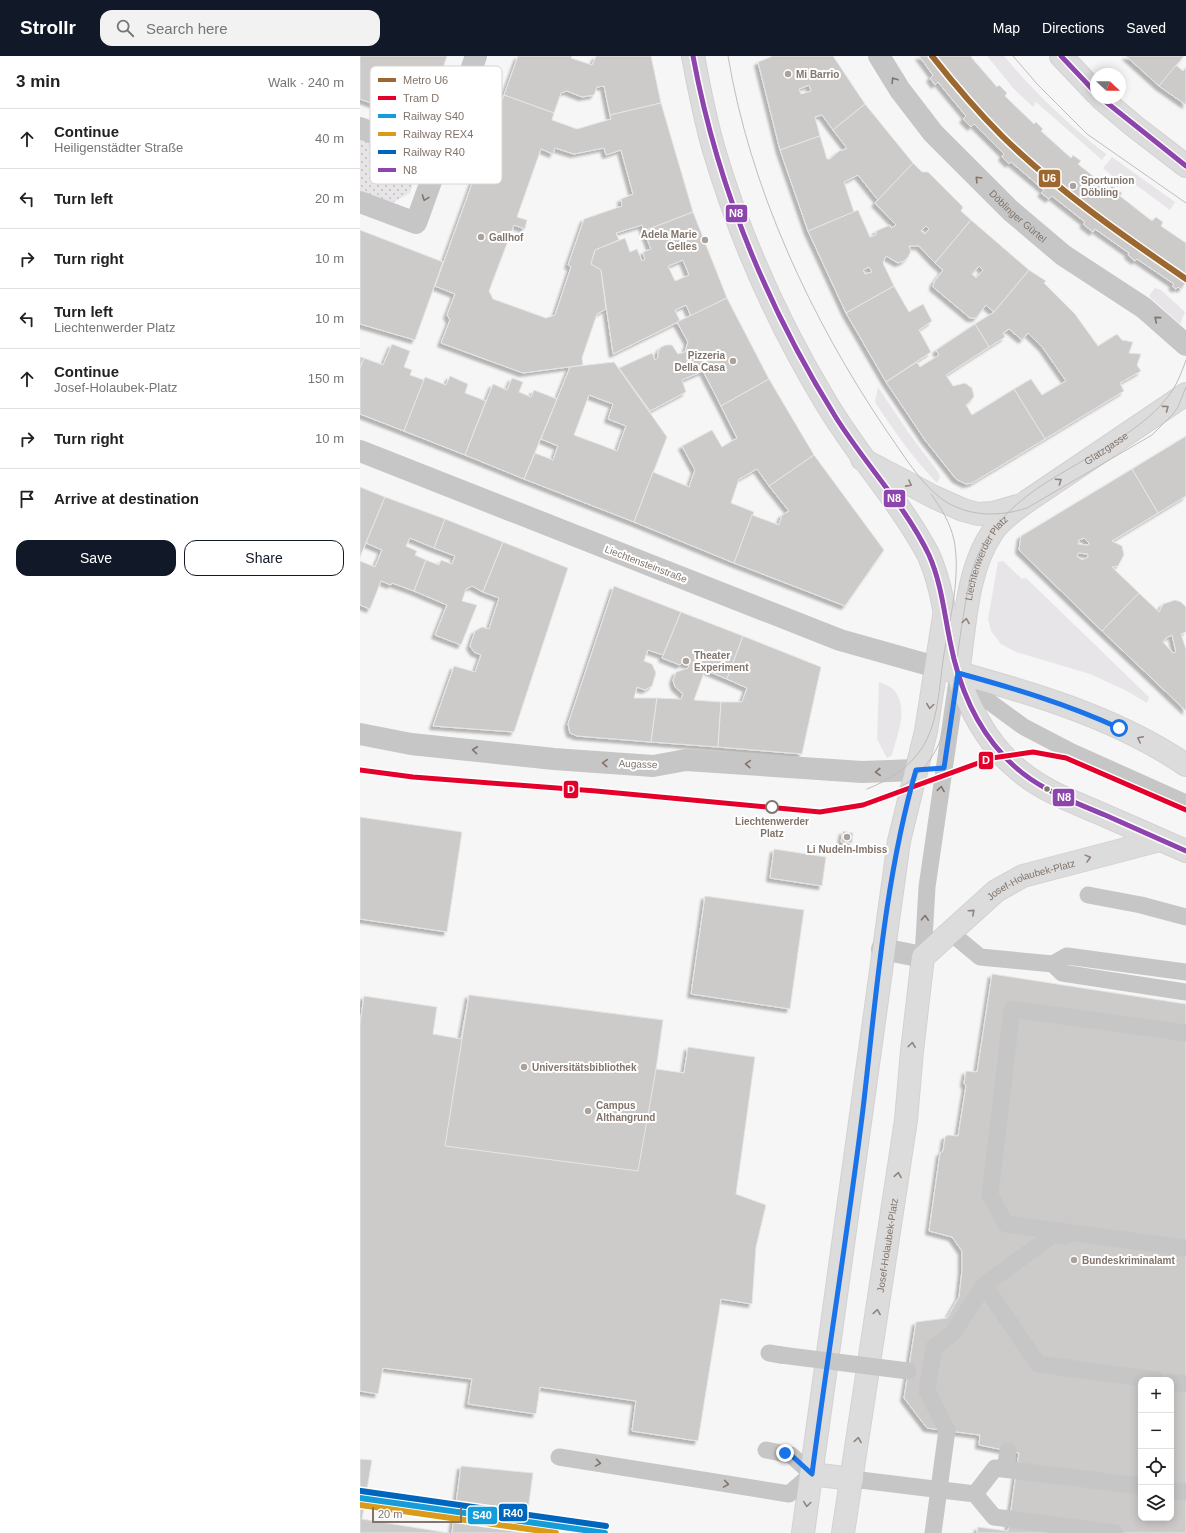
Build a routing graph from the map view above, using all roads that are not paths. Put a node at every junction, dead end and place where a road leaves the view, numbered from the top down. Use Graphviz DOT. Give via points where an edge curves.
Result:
graph roads {
  1 [pos="476,56"];
  2 [pos="693,56"];
  3 [pos="879,56"];
  4 [pos="1061,56"];
  5 [pos="472,66"];
  6 [pos="1090,87"];
  7 [pos="1109,104"];
  8 [pos="360,128"];
  9 [pos="370,132"];
  10 [pos="1186,166"];
  11 [pos="430,184"];
  12 [pos="360,202"];
  13 [pos="1186,345"];
  14 [pos="1186,394"];
  15 [pos="360,451"];
  16 [pos="862,459"];
  17 [pos="1026,502"];
  18 [pos="944,612"];
  19 [pos="936,667"];
  20 [pos="958,673"];
  21 [pos="360,734"];
  22 [pos="1186,765"];
  23 [pos="944,768"];
  24 [pos="916,770"];
  25 [pos="1186,803"];
  26 [pos="1160,840"];
  27 [pos="1186,851"];
  28 [pos="1088,895"];
  29 [pos="1186,918"];
  30 [pos="950,932"];
  31 [pos="882,949"];
  32 [pos="923,957"];
  33 [pos="1053,964"];
  34 [pos="1186,972"];
  35 [pos="1186,992"];
  36 [pos="1186,1034"];
  37 [pos="1186,1248"];
  38 [pos="1186,1252"];
  39 [pos="984,1285"];
  40 [pos="775,1354"];
  41 [pos="930,1373"];
  42 [pos="1138,1377"];
  43 [pos="1174,1382"];
  44 [pos="1186,1384"];
  45 [pos="766,1450"];
  46 [pos="1008,1451"];
  47 [pos="559,1457"];
  48 [pos="1005,1469"];
  49 [pos="812,1474"];
  50 [pos="852,1479"];
  51 [pos="1138,1486"];
  52 [pos="1174,1490"];
  53 [pos="1186,1492"];
  54 [pos="975,1494"];
  55 [pos="803,1533"];
  56 [pos="843,1533"];
  57 [pos="933,1533"];
  58 [pos="1115,1533"];
  1 -- 5 [label="street"];
  2 -- 16 [label="main road" via="714,150 750,251 792,344 825,403"];
  13 -- 3 [label="street, Döblinger Gürtel, one-way" via="1144,308 1063,255 1011,211 933,133 900,90"];
  4 -- 6 [label="main road"];
  7 -- 10 [label="main road"];
  8 -- 9 [label="street"];
  11 -- 12 [label="street, one-way" via="416,223"];
  17 -- 14 [label="main road, Glatzgasse, one-way"];
  15 -- 19 [label="street, Liechtensteinstraße" via="840,640"];
  16 -- 17 [label="main road, one-way" via="934,497 978,514 993,513"];
  16 -- 18 [label="main road" via="921,540 938,579"];
  20 -- 17 [label="main road, Liechtenwerder Platz, one-way" via="971,583 979,558 992,532"];
  18 -- 19 [label="main road"];
  18 -- 20 [label="main road"];
  19 -- 20 [label="main road"];
  19 -- 24 [label="main road, one-way" via="926,731"];
  22 -- 20 [label="main road, one-way" via="1149,743 1094,717 1023,691"];
  20 -- 23 [label="lane"];
  20 -- 25 [label="lane" via="991,703 1029,730"];
  20 -- 26 [label="main road" via="976,717 993,743 1014,767 1035,783 1058,795"];
  24 -- 21 [label="street, Augasse, one-way" via="862,772 686,760 653,766 411,744"];
  23 -- 24 [label="lane"];
  32 -- 23 [label="lane, one-way" via="927,887"];
  24 -- 31 [label="main road" via="902,825"];
  26 -- 27 [label="main road"];
  30 -- 26 [label="main road, Josef-Holaubek-Platz, one-way" via="996,891 1023,876"];
  28 -- 29 [label="lane" via="1141,905"];
  30 -- 32 [label="main road, Josef-Holaubek-Platz"];
  30 -- 33 [label="lane" via="980,957"];
  31 -- 32 [label="street"];
  31 -- 49 [label="main road" via="860,1130"];
  50 -- 32 [label="main road, Josef-Holaubek-Platz, one-way" via="906,1120"];
  33 -- 34 [label="lane" via="1067,956"];
  33 -- 35 [label="lane" via="1062,973"];
  36 -- 37 [label="lane" via="1012,1009 990,1196 1006,1224"];
  38 -- 39 [label="lane" via="1054,1234"];
  39 -- 41 [label="lane" via="953,1333 934,1347"];
  39 -- 42 [label="lane" via="1038,1364"];
  40 -- 41 [label="lane, bridge"];
  41 -- 57 [label="lane, bridge" via="928,1391 947,1430"];
  43 -- 44 [label="lane"];
  45 -- 49 [label="lane" via="791,1455"];
  46 -- 48 [label="lane"];
  47 -- 49 [label="lane, one-way" via="789,1494"];
  48 -- 51 [label="lane"];
  48 -- 54 [label="lane" via="995,1468"];
  49 -- 50 [label="main road"];
  49 -- 55 [label="main road, one-way"];
  50 -- 54 [label="lane"];
  50 -- 56 [label="main road, Josef-Holaubek-Platz"];
  52 -- 53 [label="lane"];
  54 -- 58 [label="lane" via="994,1517"];
}
